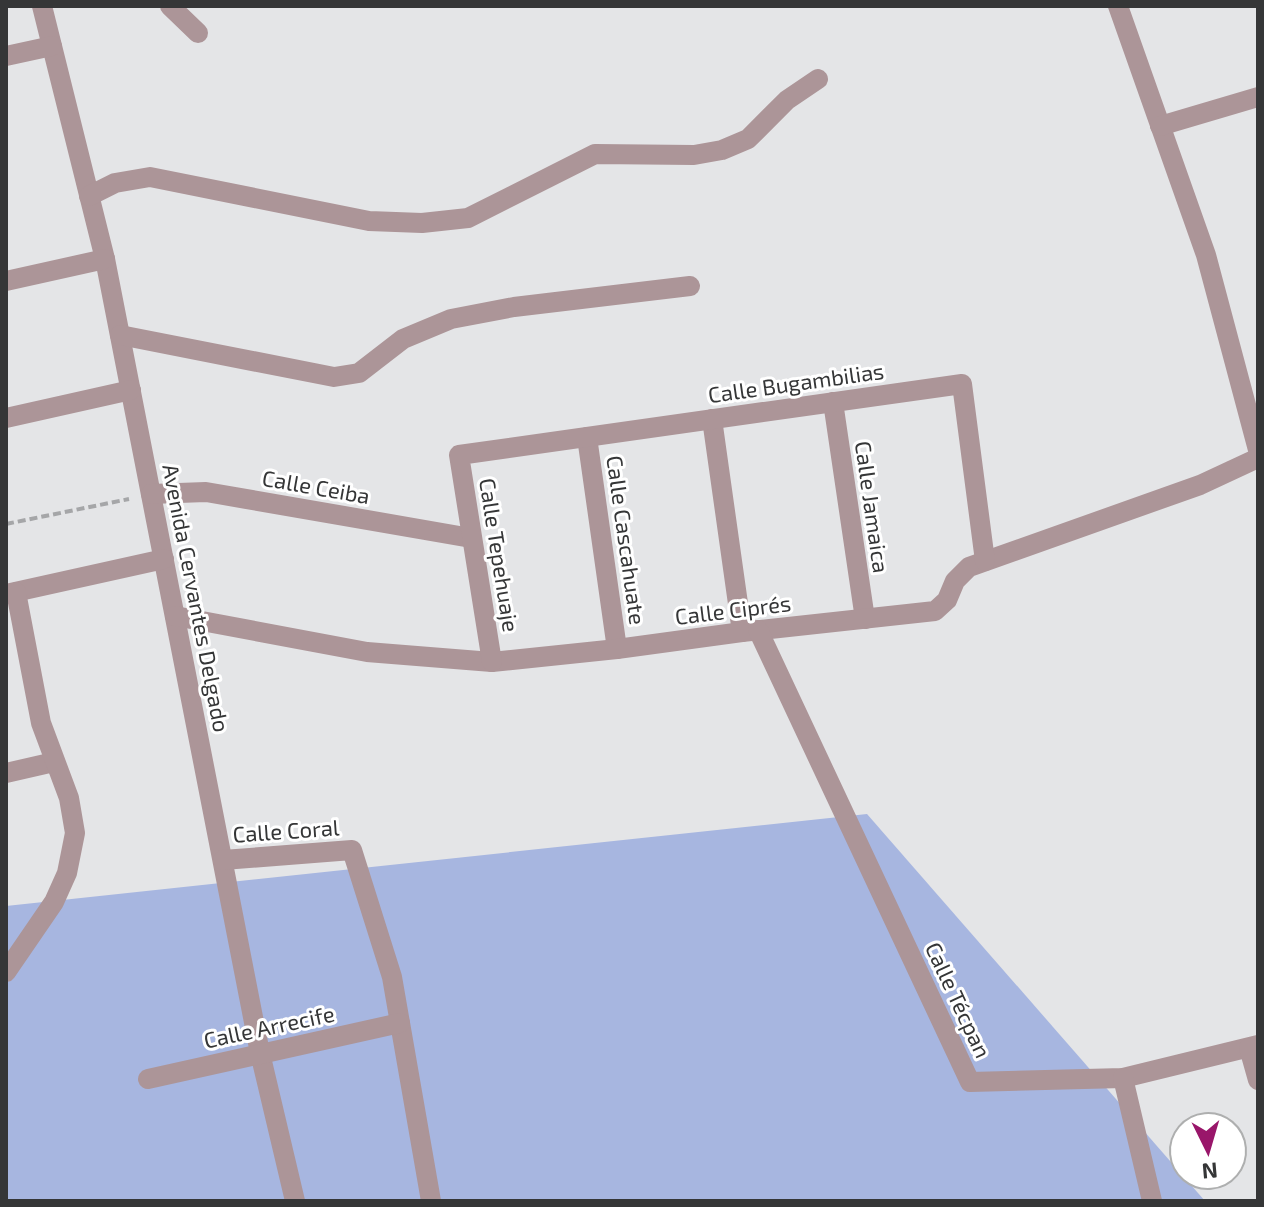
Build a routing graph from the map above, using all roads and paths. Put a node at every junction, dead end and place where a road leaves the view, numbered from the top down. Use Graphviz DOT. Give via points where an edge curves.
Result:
graph roads {
  1 [pos="42,6"];
  2 [pos="170,6"];
  3 [pos="1118,6"];
  4 [pos="198,33"];
  5 [pos="52,46"];
  6 [pos="6,56"];
  7 [pos="818,79"];
  8 [pos="1258,97"];
  9 [pos="1160,126"];
  10 [pos="89,196"];
  11 [pos="105,259"];
  12 [pos="6,281"];
  13 [pos="690,286"];
  14 [pos="120,335"];
  15 [pos="131,390"];
  16 [pos="833,402"];
  17 [pos="6,418"];
  18 [pos="712,419"];
  19 [pos="587,437"];
  20 [pos="1258,450"];
  21 [pos="459,455"];
  22 [pos="1258,458"];
  23 [pos="151,494"];
  24 [pos="6,524"];
  25 [pos="471,538"];
  26 [pos="164,559"];
  27 [pos="985,561"];
  28 [pos="11,593"];
  29 [pos="175,616"];
  30 [pos="865,619"];
  31 [pos="750,631"];
  32 [pos="617,649"];
  33 [pos="492,662"];
  34 [pos="54,762"];
  35 [pos="6,773"];
  36 [pos="223,860"];
  37 [pos="6,972"];
  38 [pos="400,1023"];
  39 [pos="1254,1047"];
  40 [pos="260,1053"];
  41 [pos="1123,1078"];
  42 [pos="148,1079"];
  43 [pos="1258,1080"];
  44 [pos="295,1201"];
  45 [pos="431,1201"];
  46 [pos="1152,1201"];
  1 -- 5 [label="street, Avenida Cervantes Delgado"];
  2 -- 4 [label="street"];
  3 -- 9 [label="street"];
  5 -- 6 [label="street"];
  5 -- 10 [label="street, Avenida Cervantes Delgado"];
  7 -- 10 [label="street" via="787,100 748,139 722,150 694,155 595,154 468,218 369,221 150,177 115,183"];
  8 -- 9 [label="street"];
  9 -- 20 [label="street" via="1206,255"];
  10 -- 11 [label="street, Avenida Cervantes Delgado"];
  11 -- 12 [label="street"];
  11 -- 14 [label="street, Avenida Cervantes Delgado"];
  13 -- 14 [label="street" via="451,319 403,339 359,373 334,377"];
  14 -- 15 [label="street, Avenida Cervantes Delgado"];
  15 -- 17 [label="street"];
  15 -- 23 [label="street, Avenida Cervantes Delgado"];
  16 -- 18 [label="street, Calle Bugambilias"];
  16 -- 27 [label="street, Calle Bugambilias" via="962,384"];
  16 -- 30 [label="street, Calle Jamaica"];
  18 -- 19 [label="street, Calle Bugambilias"];
  18 -- 31 [label="street"];
  19 -- 21 [label="street, Calle Bugambilias"];
  19 -- 32 [label="street, Calle Cascahuate"];
  21 -- 25 [label="street, Calle Tepehuaje"];
  22 -- 27 [label="street, Calle Ciprés" via="1200,485"];
  23 -- 24 [label="path"];
  23 -- 25 [label="street, Calle Ceiba" via="206,492"];
  23 -- 26 [label="street, Avenida Cervantes Delgado"];
  25 -- 33 [label="street, Calle Tepehuaje"];
  26 -- 28 [label="street"];
  26 -- 29 [label="street, Avenida Cervantes Delgado"];
  27 -- 30 [label="street, Calle Ciprés" via="969,567 935,611"];
  28 -- 34 [label="street"];
  29 -- 33 [label="street, Calle Ciprés" via="367,652"];
  29 -- 36 [label="street, Avenida Cervantes Delgado"];
  30 -- 31 [label="street, Calle Ciprés"];
  31 -- 32 [label="street, Calle Ciprés"];
  31 -- 41 [label="street, Calle Técpan" via="844,813 970,1082"];
  32 -- 33 [label="street, Calle Ciprés"];
  34 -- 35 [label="street"];
  34 -- 37 [label="street" via="69,798 75,833 67,873 54,902"];
  36 -- 38 [label="street, Calle Coral" via="352,850 392,977"];
  36 -- 40 [label="street, Avenida Cervantes Delgado"];
  38 -- 40 [label="street, Calle Arrecife"];
  38 -- 45 [label="street"];
  39 -- 41 [label="street, Calle Técpan"];
  39 -- 43 [label="street"];
  40 -- 42 [label="street, Calle Arrecife"];
  40 -- 44 [label="street, Avenida Cervantes Delgado"];
  41 -- 46 [label="street"];
}
